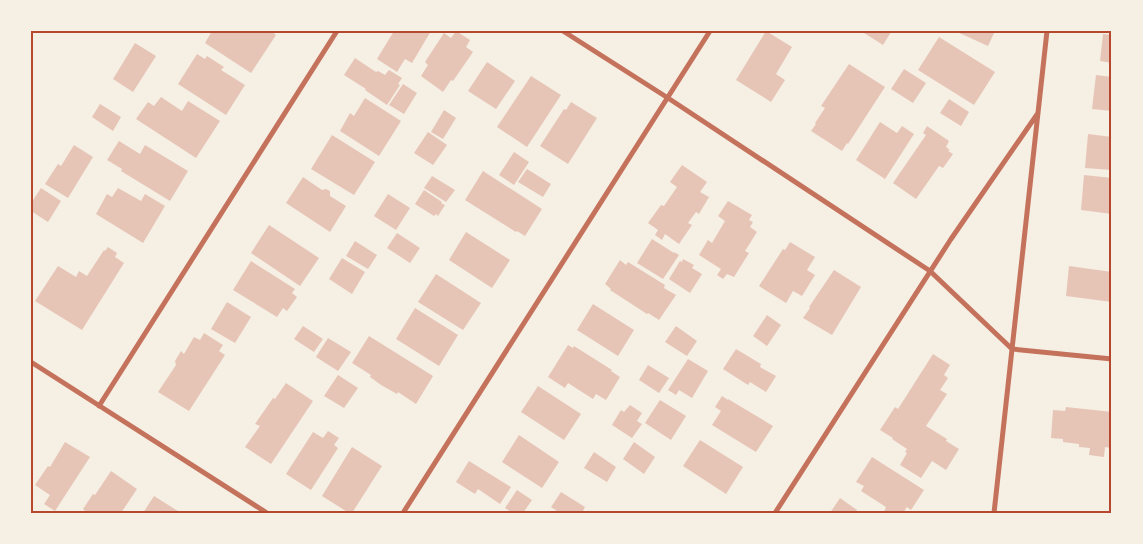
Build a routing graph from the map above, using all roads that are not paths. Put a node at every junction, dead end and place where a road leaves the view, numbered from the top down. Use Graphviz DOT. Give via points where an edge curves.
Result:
graph roads {
  1 [pos="337,31"];
  2 [pos="563,31"];
  3 [pos="710,31"];
  4 [pos="1047,31"];
  5 [pos="668,98"];
  6 [pos="1038,112"];
  7 [pos="930,271"];
  8 [pos="1012,349"];
  9 [pos="1112,359"];
  10 [pos="31,362"];
  11 [pos="99,406"];
  12 [pos="267,513"];
  13 [pos="403,513"];
  14 [pos="775,513"];
  15 [pos="994,513"];
  1 -- 11 [label="street"];
  2 -- 5 [label="street"];
  3 -- 5 [label="street"];
  4 -- 6 [label="street"];
  5 -- 7 [label="street"];
  5 -- 13 [label="street"];
  6 -- 7 [label="street"];
  6 -- 8 [label="street"];
  7 -- 8 [label="street"];
  7 -- 14 [label="street"];
  8 -- 9 [label="street"];
  8 -- 15 [label="street"];
  10 -- 11 [label="street"];
  11 -- 12 [label="street"];
}
